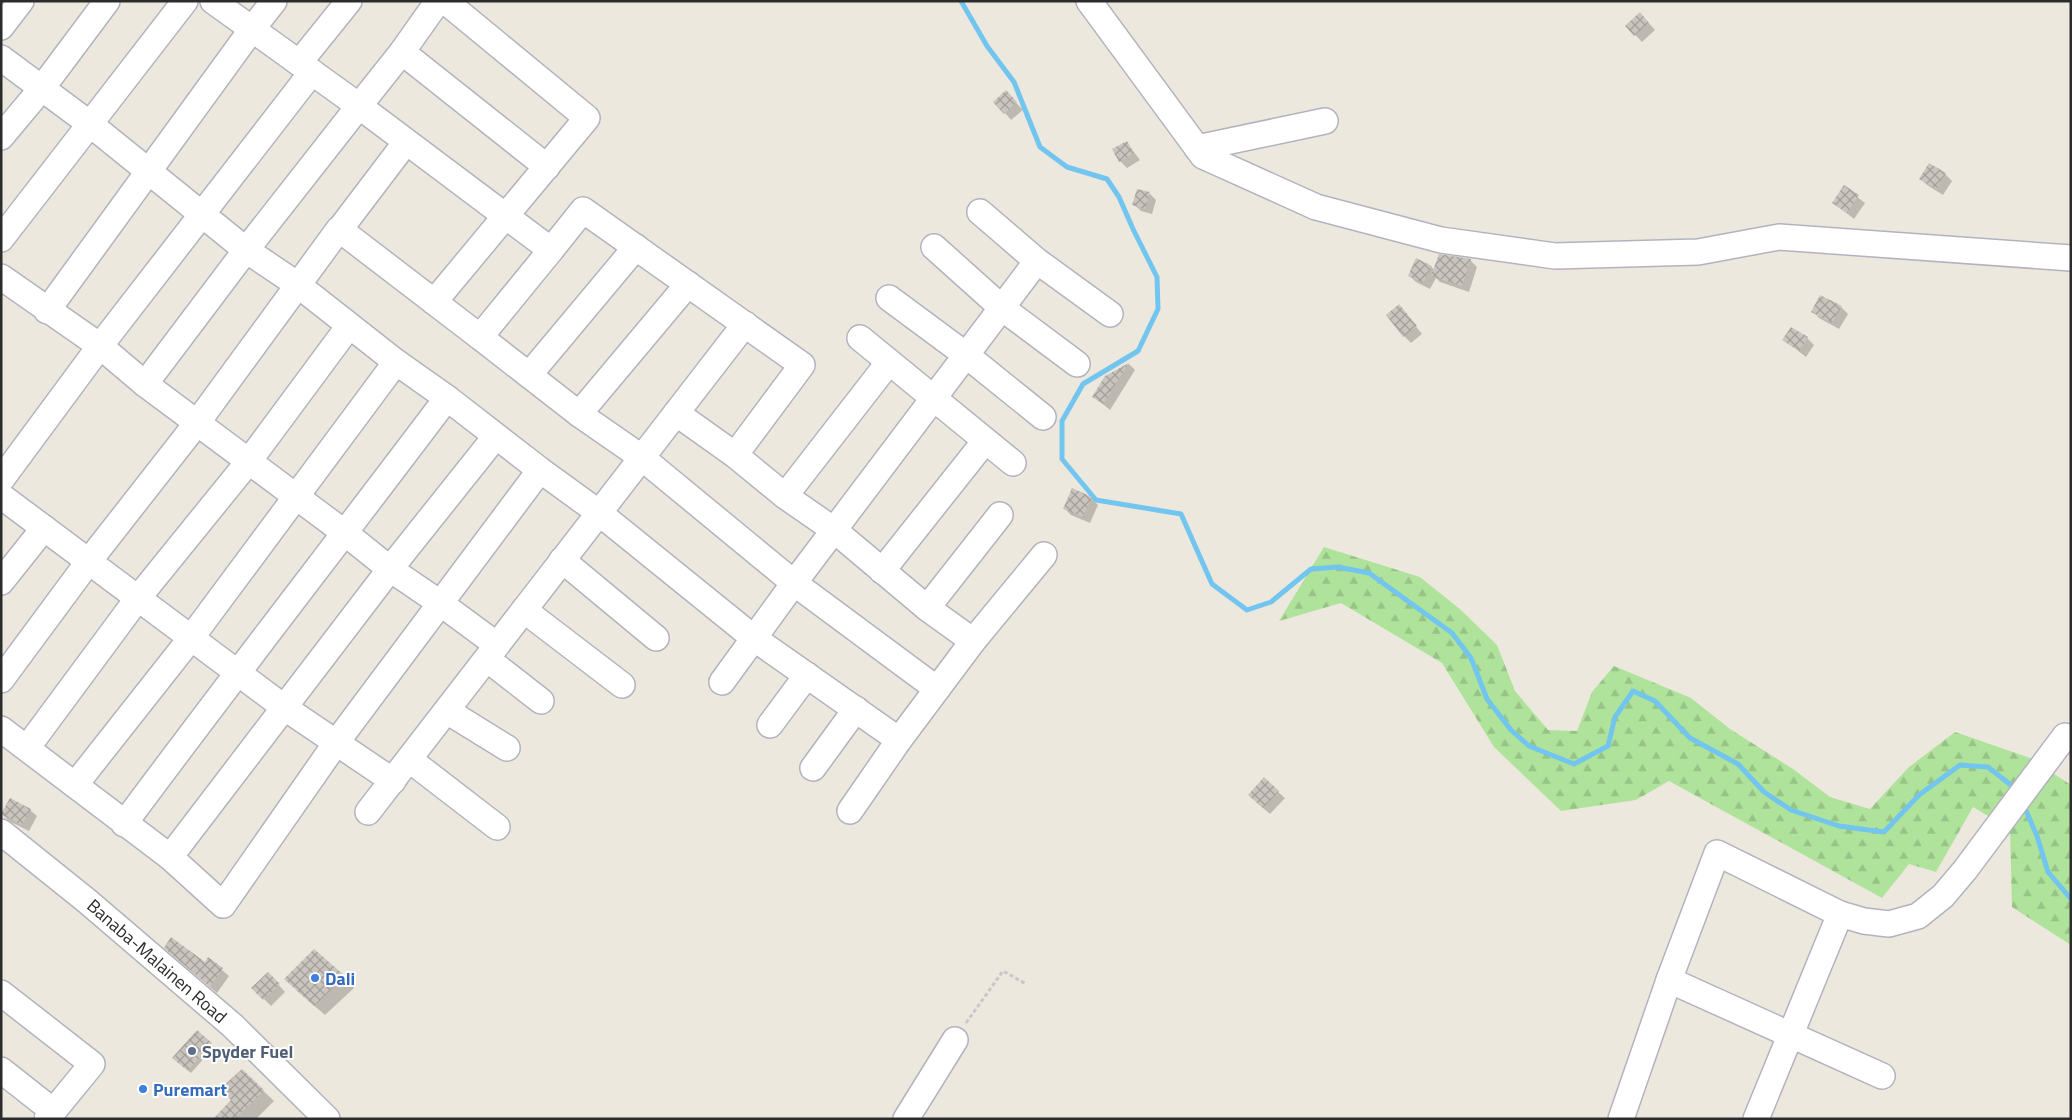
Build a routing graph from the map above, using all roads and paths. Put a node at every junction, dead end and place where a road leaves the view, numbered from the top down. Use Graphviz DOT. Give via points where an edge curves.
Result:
graph roads {
  1 [pos="22,1"];
  2 [pos="107,1"];
  3 [pos="185,1"];
  4 [pos="213,1"];
  5 [pos="274,1"];
  6 [pos="350,1"];
  7 [pos="438,1"];
  8 [pos="445,1"];
  9 [pos="1088,1"];
  10 [pos="1,27"];
  11 [pos="252,29"];
  12 [pos="402,52"];
  13 [pos="1,58"];
  14 [pos="305,68"];
  15 [pos="42,88"];
  16 [pos="359,106"];
  17 [pos="1325,121"];
  18 [pos="90,124"];
  19 [pos="1,137"];
  20 [pos="406,142"];
  21 [pos="1197,148"];
  22 [pos="547,166"];
  23 [pos="149,172"];
  24 [pos="980,212"];
  25 [pos="202,214"];
  26 [pos="506,215"];
  27 [pos="340,229"];
  28 [pos="1,239"];
  29 [pos="636,247"];
  30 [pos="934,247"];
  31 [pos="246,250"];
  32 [pos="551,250"];
  33 [pos="2071,258"];
  34 [pos="1037,261"];
  35 [pos="1,277"];
  36 [pos="688,284"];
  37 [pos="298,285"];
  38 [pos="889,298"];
  39 [pos="434,302"];
  40 [pos="1002,308"];
  41 [pos="48,311"];
  42 [pos="1110,314"];
  43 [pos="745,324"];
  44 [pos="349,326"];
  45 [pos="480,337"];
  46 [pos="860,338"];
  47 [pos="100,346"];
  48 [pos="966,355"];
  49 [pos="396,362"];
  50 [pos="889,362"];
  51 [pos="1077,364"];
  52 [pos="529,375"];
  53 [pos="145,384"];
  54 [pos="447,398"];
  55 [pos="933,398"];
  56 [pos="676,413"];
  57 [pos="579,414"];
  58 [pos="1043,417"];
  59 [pos="197,423"];
  60 [pos="496,436"];
  61 [pos="985,441"];
  62 [pos="735,455"];
  63 [pos="641,457"];
  64 [pos="249,461"];
  65 [pos="1013,463"];
  66 [pos="540,470"];
  67 [pos="1,480"];
  68 [pos="1,496"];
  69 [pos="296,496"];
  70 [pos="785,496"];
  71 [pos="598,512"];
  72 [pos="1000,515"];
  73 [pos="44,528"];
  74 [pos="834,530"];
  75 [pos="346,533"];
  76 [pos="1044,555"];
  77 [pos="562,560"];
  78 [pos="89,561"];
  79 [pos="390,569"];
  80 [pos="882,571"];
  81 [pos="1,582"];
  82 [pos="794,583"];
  83 [pos="138,598"];
  84 [pos="440,603"];
  85 [pos="927,608"];
  86 [pos="524,610"];
  87 [pos="191,638"];
  88 [pos="656,638"];
  89 [pos="755,639"];
  90 [pos="974,641"];
  91 [pos="492,652"];
  92 [pos="237,672"];
  93 [pos="806,675"];
  94 [pos="1,680"];
  95 [pos="722,682"];
  96 [pos="622,685"];
  97 [pos="937,689"];
  98 [pos="541,701"];
  99 [pos="286,708"];
  100 [pos="856,709"];
  101 [pos="447,711"];
  102 [pos="770,725"];
  103 [pos="1,729"];
  104 [pos="2065,736"];
  105 [pos="899,740"];
  106 [pos="336,743"];
  107 [pos="27,748"];
  108 [pos="507,748"];
  109 [pos="410,760"];
  110 [pos="812,768"];
  111 [pos="394,781"];
  112 [pos="75,785"];
  113 [pos="850,811"];
  114 [pos="368,812"];
  115 [pos="124,824"];
  116 [pos="497,827"];
  117 [pos="1,832"];
  118 [pos="170,857"];
  119 [pos="1840,914"];
  120 [pos="1669,980"];
  121 [pos="1026,984"];
  122 [pos="1,992"];
  123 [pos="1791,1035"];
  124 [pos="955,1040"];
  125 [pos="1,1070"];
  126 [pos="1882,1076"];
  127 [pos="50,1115"];
  128 [pos="327,1119"];
  129 [pos="906,1119"];
  130 [pos="1621,1119"];
  131 [pos="1756,1119"];
  1 -- 10 [label="street"];
  2 -- 15 [label="street"];
  3 -- 18 [label="street"];
  4 -- 11 [label="street"];
  5 -- 11 [label="street"];
  6 -- 14 [label="street"];
  7 -- 12 [label="street"];
  8 -- 22 [label="street" via="587,118"];
  9 -- 21 [label="street"];
  11 -- 14 [label="street"];
  11 -- 23 [label="street"];
  12 -- 16 [label="street"];
  12 -- 22 [label="street"];
  13 -- 15 [label="street"];
  14 -- 16 [label="street"];
  14 -- 25 [label="street"];
  15 -- 18 [label="street"];
  15 -- 19 [label="street"];
  16 -- 20 [label="street"];
  16 -- 31 [label="street"];
  17 -- 21 [label="street"];
  18 -- 23 [label="street"];
  18 -- 28 [label="street"];
  20 -- 26 [label="street"];
  20 -- 27 [label="street"];
  21 -- 33 [label="street" via="1203,156 1316,207 1441,240 1555,256 1698,252 1778,237"];
  22 -- 26 [label="street"];
  23 -- 25 [label="street"];
  23 -- 41 [label="street"];
  24 -- 34 [label="street"];
  25 -- 31 [label="street"];
  25 -- 47 [label="street"];
  26 -- 32 [label="street"];
  26 -- 39 [label="street"];
  27 -- 37 [label="street"];
  27 -- 39 [label="street"];
  29 -- 32 [label="street" via="583,210"];
  29 -- 36 [label="street"];
  29 -- 52 [label="street"];
  30 -- 40 [label="street"];
  31 -- 37 [label="street"];
  31 -- 53 [label="street"];
  32 -- 45 [label="street"];
  34 -- 40 [label="street"];
  34 -- 42 [label="street"];
  35 -- 41 [label="street"];
  36 -- 43 [label="street"];
  36 -- 57 [label="street"];
  37 -- 44 [label="street"];
  37 -- 59 [label="street"];
  38 -- 48 [label="street"];
  39 -- 45 [label="street"];
  40 -- 48 [label="street"];
  40 -- 51 [label="street"];
  41 -- 47 [label="street"];
  43 -- 56 [label="street"];
  43 -- 62 [label="street" via="802,365"];
  44 -- 49 [label="street"];
  44 -- 64 [label="street"];
  45 -- 52 [label="street"];
  46 -- 50 [label="street"];
  47 -- 53 [label="street"];
  47 -- 67 [label="street"];
  48 -- 55 [label="street"];
  48 -- 58 [label="street"];
  49 -- 54 [label="street"];
  49 -- 69 [label="street"];
  50 -- 55 [label="street"];
  50 -- 70 [label="street"];
  52 -- 57 [label="street"];
  53 -- 59 [label="street"];
  54 -- 60 [label="street"];
  54 -- 75 [label="street"];
  55 -- 61 [label="street"];
  55 -- 74 [label="street"];
  56 -- 62 [label="street"];
  56 -- 63 [label="street"];
  57 -- 63 [label="street"];
  59 -- 64 [label="street"];
  59 -- 78 [label="street"];
  60 -- 66 [label="street"];
  60 -- 79 [label="street"];
  61 -- 65 [label="street"];
  61 -- 80 [label="street"];
  62 -- 70 [label="street"];
  63 -- 71 [label="street"];
  63 -- 82 [label="street"];
  64 -- 69 [label="street"];
  64 -- 83 [label="street"];
  66 -- 71 [label="street"];
  66 -- 84 [label="street"];
  68 -- 73 [label="street"];
  69 -- 75 [label="street"];
  69 -- 87 [label="street"];
  70 -- 74 [label="street"];
  71 -- 77 [label="street"];
  71 -- 89 [label="street"];
  72 -- 85 [label="street"];
  73 -- 78 [label="street"];
  73 -- 81 [label="street"];
  74 -- 80 [label="street"];
  74 -- 82 [label="street"];
  75 -- 79 [label="street"];
  75 -- 92 [label="street"];
  76 -- 90 [label="street"];
  77 -- 86 [label="street"];
  77 -- 88 [label="street"];
  78 -- 83 [label="street"];
  78 -- 94 [label="street"];
  79 -- 84 [label="street"];
  79 -- 99 [label="street"];
  80 -- 85 [label="street"];
  82 -- 89 [label="street"];
  82 -- 97 [label="street"];
  83 -- 87 [label="street"];
  83 -- 107 [label="street"];
  84 -- 91 [label="street"];
  84 -- 106 [label="street"];
  85 -- 90 [label="street"];
  86 -- 91 [label="street"];
  86 -- 96 [label="street"];
  87 -- 92 [label="street"];
  87 -- 112 [label="street"];
  89 -- 93 [label="street"];
  89 -- 95 [label="street"];
  90 -- 97 [label="street"];
  91 -- 98 [label="street"];
  91 -- 101 [label="street"];
  92 -- 99 [label="street"];
  92 -- 115 [label="street"];
  93 -- 100 [label="street"];
  93 -- 102 [label="street"];
  97 -- 105 [label="street"];
  99 -- 106 [label="street"];
  99 -- 118 [label="street"];
  100 -- 105 [label="street"];
  100 -- 110 [label="street"];
  101 -- 108 [label="street"];
  101 -- 109 [label="street"];
  103 -- 107 [label="street"];
  104 -- 119 [label="street" via="1965,870 1918,916 1889,924"];
  105 -- 113 [label="street"];
  106 -- 111 [label="street"];
  106 -- 118 [label="street" via="223,905"];
  107 -- 112 [label="street"];
  109 -- 111 [label="street"];
  109 -- 116 [label="street"];
  111 -- 114 [label="street"];
  112 -- 115 [label="street"];
  115 -- 118 [label="street"];
  117 -- 128 [label="street, Banaba-Malainen Road" via="233,1026"];
  119 -- 120 [label="street" via="1717,853"];
  119 -- 123 [label="street"];
  120 -- 123 [label="street"];
  120 -- 130 [label="street"];
  121 -- 124 [label="path" via="1003,971"];
  122 -- 127 [label="street" via="92,1064"];
  123 -- 126 [label="street"];
  123 -- 131 [label="street"];
  124 -- 129 [label="street"];
  125 -- 127 [label="street"];
}
